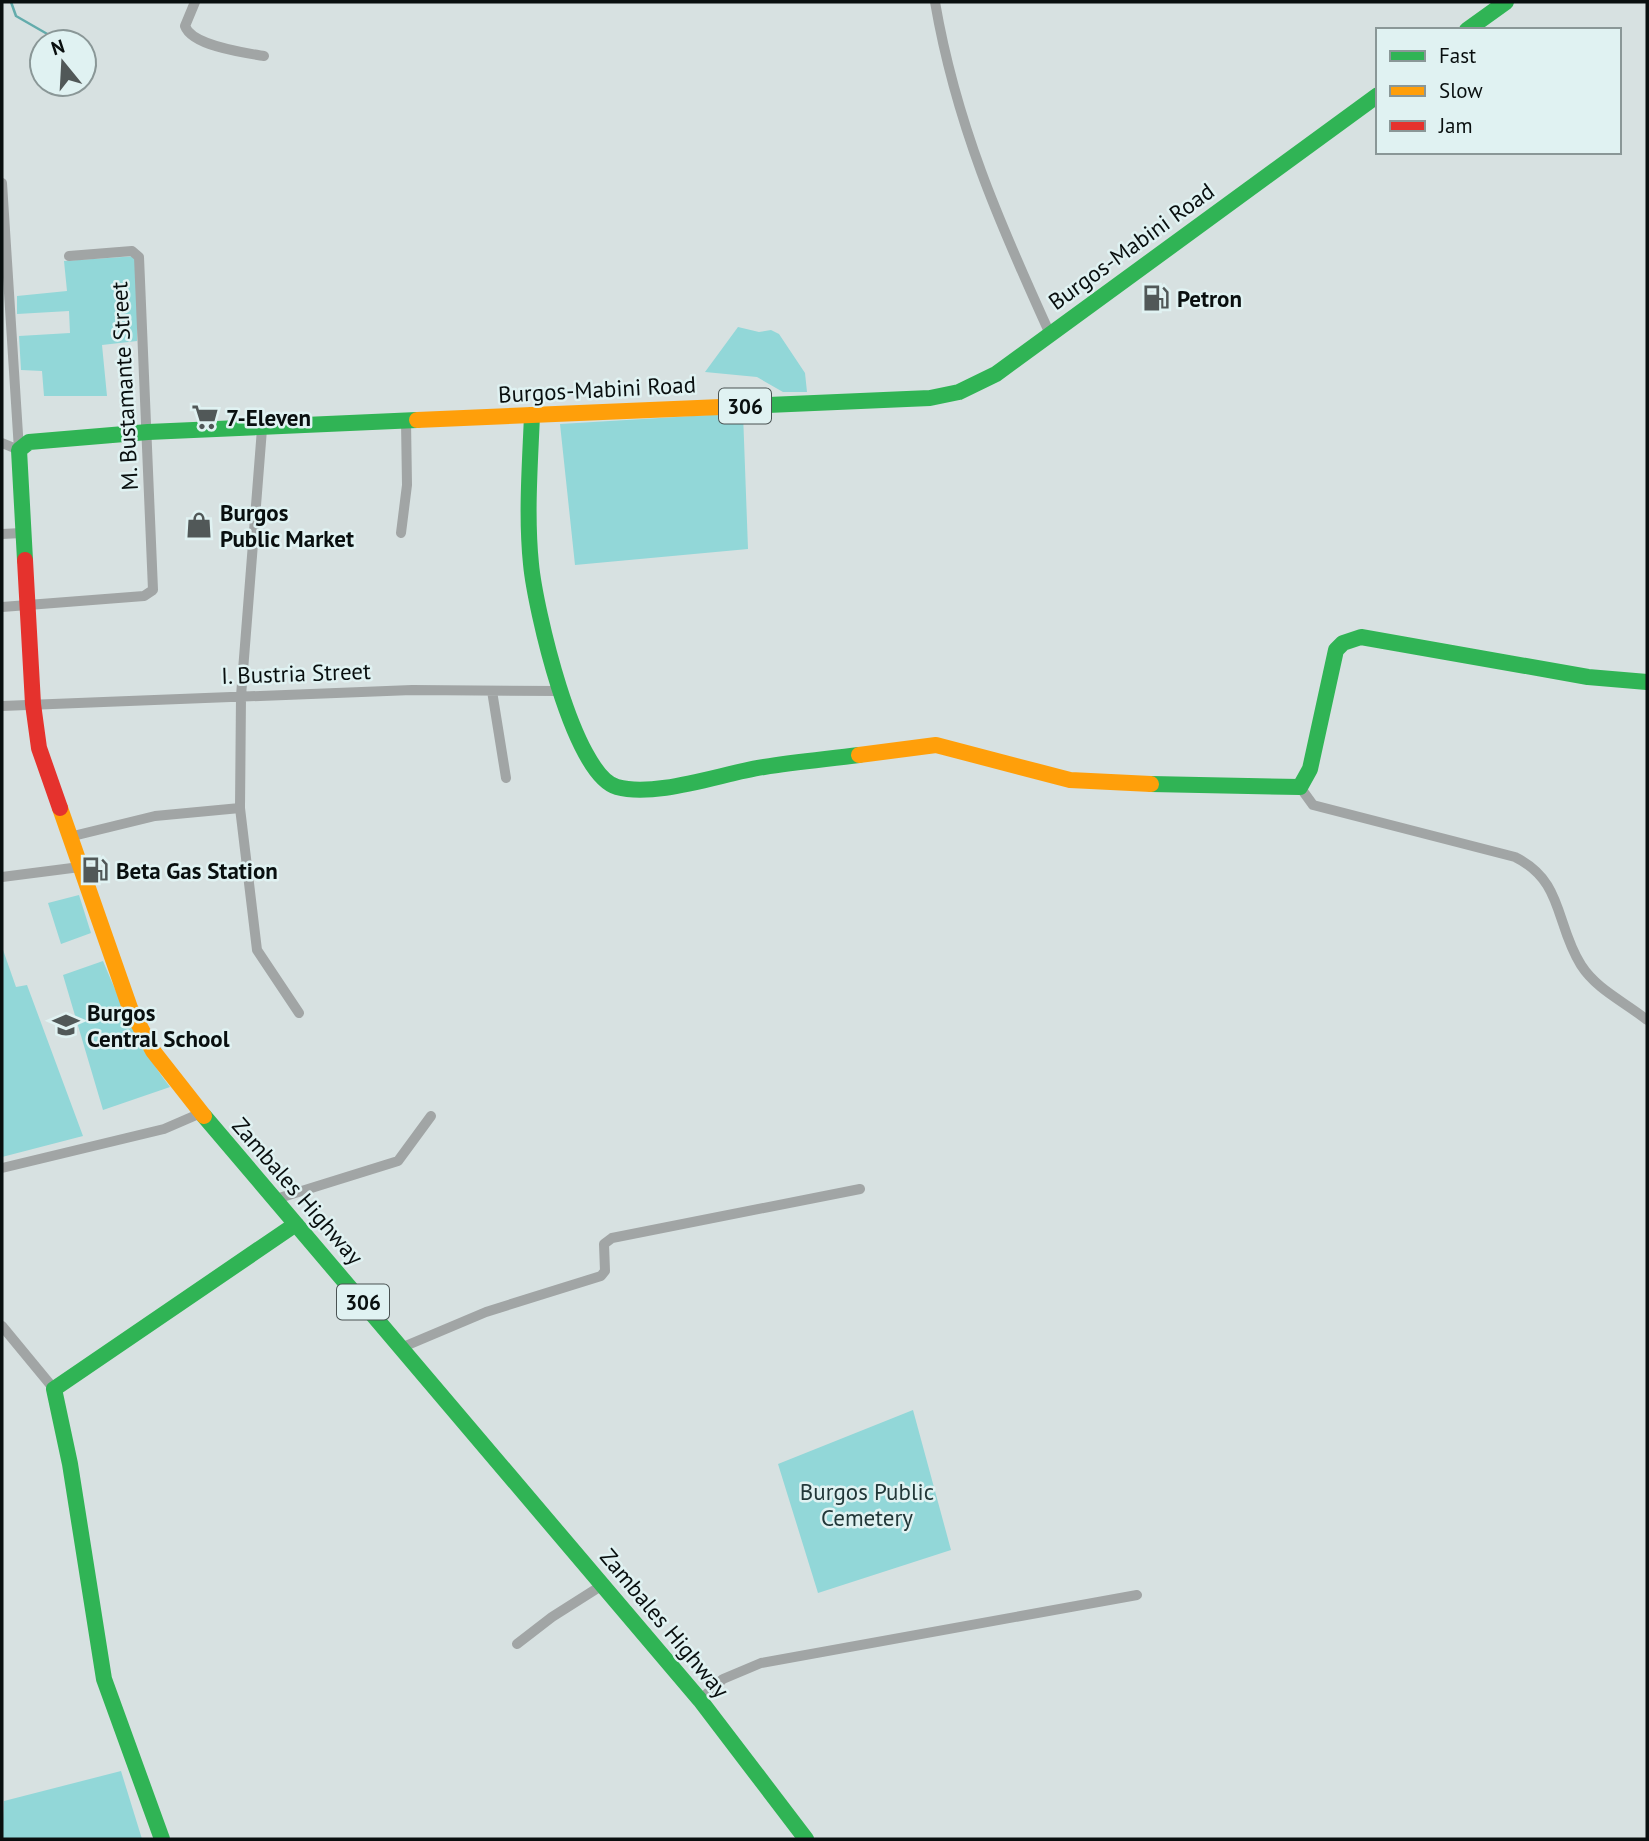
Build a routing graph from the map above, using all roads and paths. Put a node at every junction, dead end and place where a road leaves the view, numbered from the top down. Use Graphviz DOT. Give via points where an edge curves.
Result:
graph roads {
  1 [pos="195,2"];
  2 [pos="935,2"];
  3 [pos="1506,2"];
  4 [pos="1470,28"];
  5 [pos="264,57"];
  6 [pos="1376,96"];
  7 [pos="2,183"];
  8 [pos="69,256"];
  9 [pos="5,274"];
  10 [pos="1050,334"];
  11 [pos="532,415"];
  12 [pos="406,421"];
  13 [pos="261,429"];
  14 [pos="148,432"];
  15 [pos="2,443"];
  16 [pos="19,450"];
  17 [pos="22,533"];
  18 [pos="401,533"];
  19 [pos="2,534"];
  20 [pos="27,606"];
  21 [pos="2,607"];
  22 [pos="1647,682"];
  23 [pos="492,691"];
  24 [pos="560,691"];
  25 [pos="242,696"];
  26 [pos="33,704"];
  27 [pos="2,706"];
  28 [pos="506,778"];
  29 [pos="1300,787"];
  30 [pos="240,808"];
  31 [pos="69,837"];
  32 [pos="80,867"];
  33 [pos="2,877"];
  34 [pos="299,1013"];
  35 [pos="1647,1020"];
  36 [pos="201,1113"];
  37 [pos="431,1116"];
  38 [pos="2,1168"];
  39 [pos="860,1189"];
  40 [pos="276,1199"];
  41 [pos="296,1224"];
  42 [pos="2,1326"];
  43 [pos="403,1347"];
  44 [pos="54,1389"];
  45 [pos="604,1584"];
  46 [pos="1138,1595"];
  47 [pos="517,1644"];
  48 [pos="700,1700"];
  49 [pos="162,1839"];
  50 [pos="806,1839"];
  1 -- 5 [label="street" via="185,26 188,33 204,42"];
  2 -- 10 [label="street" via="969,143"];
  3 -- 4 [label="main road"];
  6 -- 10 [label="main road, Burgos-Mabini Road / 306"];
  7 -- 9 [label="street"];
  8 -- 14 [label="street, M. Bustamante Street" via="132,251 139,257"];
  9 -- 16 [label="street"];
  10 -- 11 [label="main road, Burgos-Mabini Road / 306" via="996,373 959,392 930,398"];
  11 -- 12 [label="main road, Burgos-Mabini Road / 306"];
  11 -- 24 [label="main road" via="531,567"];
  12 -- 13 [label="main road, Burgos-Mabini Road / 306"];
  12 -- 18 [label="street" via="407,485"];
  13 -- 14 [label="main road, Burgos-Mabini Road / 306"];
  13 -- 25 [label="street"];
  14 -- 16 [label="main road, Burgos-Mabini Road / 306" via="29,442"];
  14 -- 20 [label="street, M. Bustamante Street" via="151,593"];
  15 -- 16 [label="street"];
  16 -- 17 [label="main road, Zambales Highway / 306"];
  17 -- 19 [label="street"];
  17 -- 20 [label="main road, Zambales Highway / 306"];
  20 -- 21 [label="street"];
  20 -- 26 [label="main road, Zambales Highway / 306"];
  22 -- 29 [label="main road" via="1588,677 1352,639 1336,650 1310,768"];
  23 -- 24 [label="street, I. Bustria Street"];
  23 -- 25 [label="street, I. Bustria Street"];
  23 -- 28 [label="street"];
  24 -- 29 [label="main road" via="572,730 597,773 613,786 626,789 936,745 1095,783"];
  25 -- 26 [label="street, I. Bustria Street"];
  25 -- 30 [label="street"];
  26 -- 27 [label="street, I. Bustria Street"];
  26 -- 31 [label="main road, Zambales Highway / 306" via="39,748"];
  29 -- 35 [label="street" via="1313,805 1528,864 1550,888 1581,966 1607,992"];
  30 -- 31 [label="street" via="155,816"];
  30 -- 34 [label="street" via="257,950"];
  31 -- 32 [label="main road, Zambales Highway / 306"];
  32 -- 33 [label="street"];
  32 -- 36 [label="main road, Zambales Highway / 306" via="131,1008 153,1051"];
  36 -- 38 [label="street" via="164,1129"];
  36 -- 40 [label="main road, Zambales Highway / 306"];
  37 -- 40 [label="street" via="398,1161"];
  39 -- 43 [label="street" via="612,1238 604,1244 606,1267 601,1276 475,1315"];
  40 -- 41 [label="main road, Zambales Highway / 306"];
  41 -- 43 [label="main road, Zambales Highway / 306"];
  41 -- 44 [label="main road"];
  42 -- 44 [label="street"];
  43 -- 45 [label="main road, Zambales Highway / 306"];
  44 -- 49 [label="main road" via="104,1679"];
  45 -- 47 [label="street"];
  45 -- 48 [label="main road, Zambales Highway / 306"];
  46 -- 48 [label="street" via="761,1663 723,1679"];
  48 -- 50 [label="main road, Zambales Highway / 306"];
}
